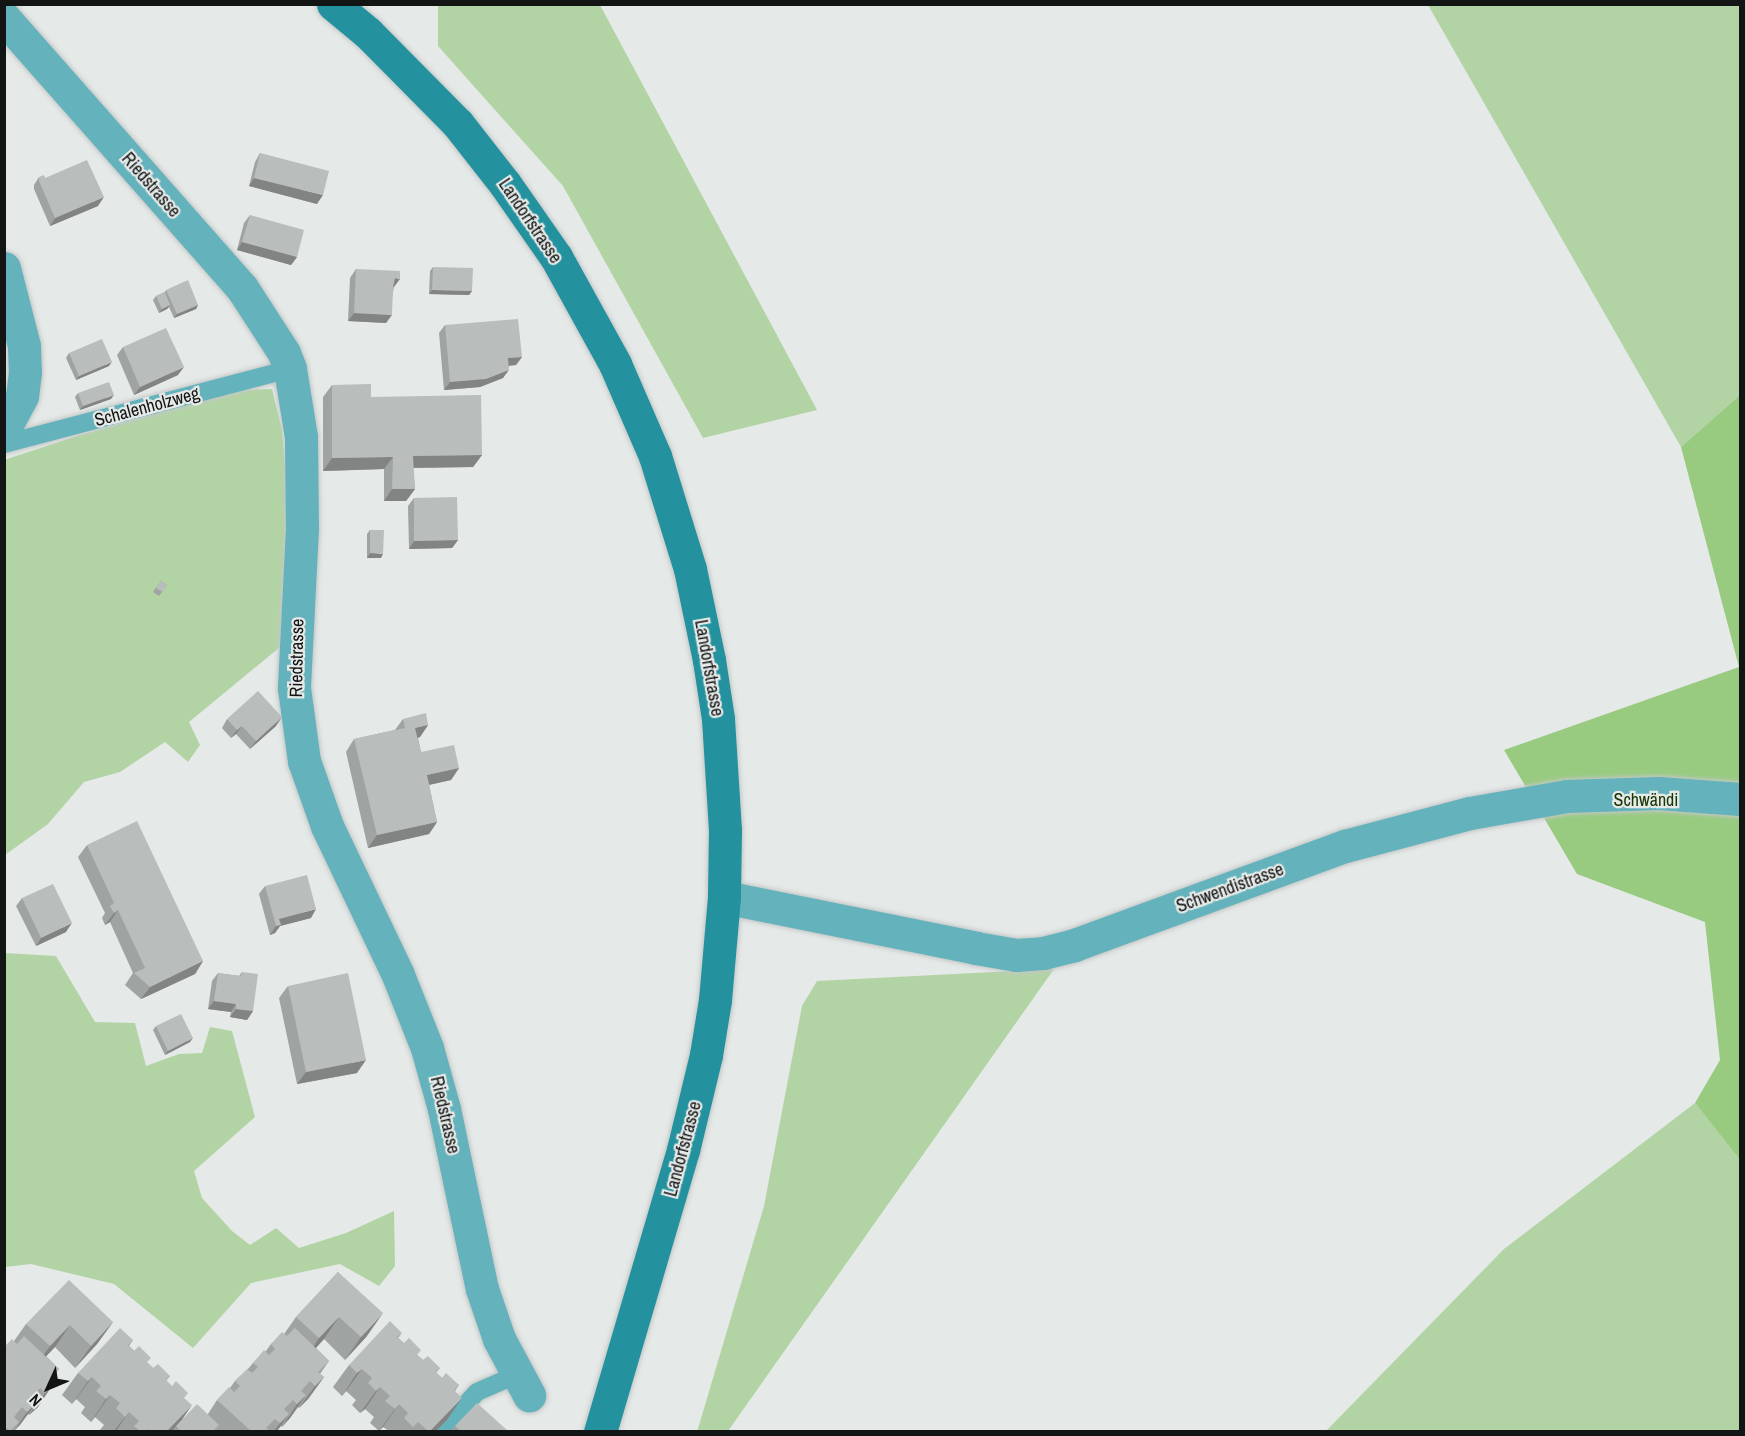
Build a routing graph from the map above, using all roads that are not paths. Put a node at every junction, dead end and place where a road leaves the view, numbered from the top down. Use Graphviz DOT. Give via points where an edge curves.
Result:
graph roads {
  1 [pos="333,4"];
  2 [pos="4,18"];
  3 [pos="4,268"];
  4 [pos="290,369"];
  5 [pos="4,430"];
  6 [pos="4,444"];
  7 [pos="1740,799"];
  8 [pos="724,897"];
  9 [pos="522,1385"];
  10 [pos="440,1431"];
  11 [pos="600,1431"];
  1 -- 8 [label="street, Landorfstrasse" via="419,82 505,184 556,256 637,413 678,527 709,660 722,763"];
  2 -- 4 [label="street, Riedstrasse" via="242,288 277,337"];
  3 -- 5 [label="street" via="24,346 25,372 22,396"];
  4 -- 6 [label="lane, Schalenholzweg"];
  4 -- 9 [label="street, Riedstrasse" via="301,437 302,528 294,688 304,761 327,826 398,975 427,1048 444,1108 482,1290 499,1339"];
  7 -- 8 [label="street, Schwendistrasse" via="1659,793 1566,796 1470,813 1345,846 1043,954 1016,955 976,948"];
  8 -- 11 [label="street, Landorfstrasse" via="715,1000 699,1087"];
  9 -- 10 [label="lane" via="477,1392"];
}
